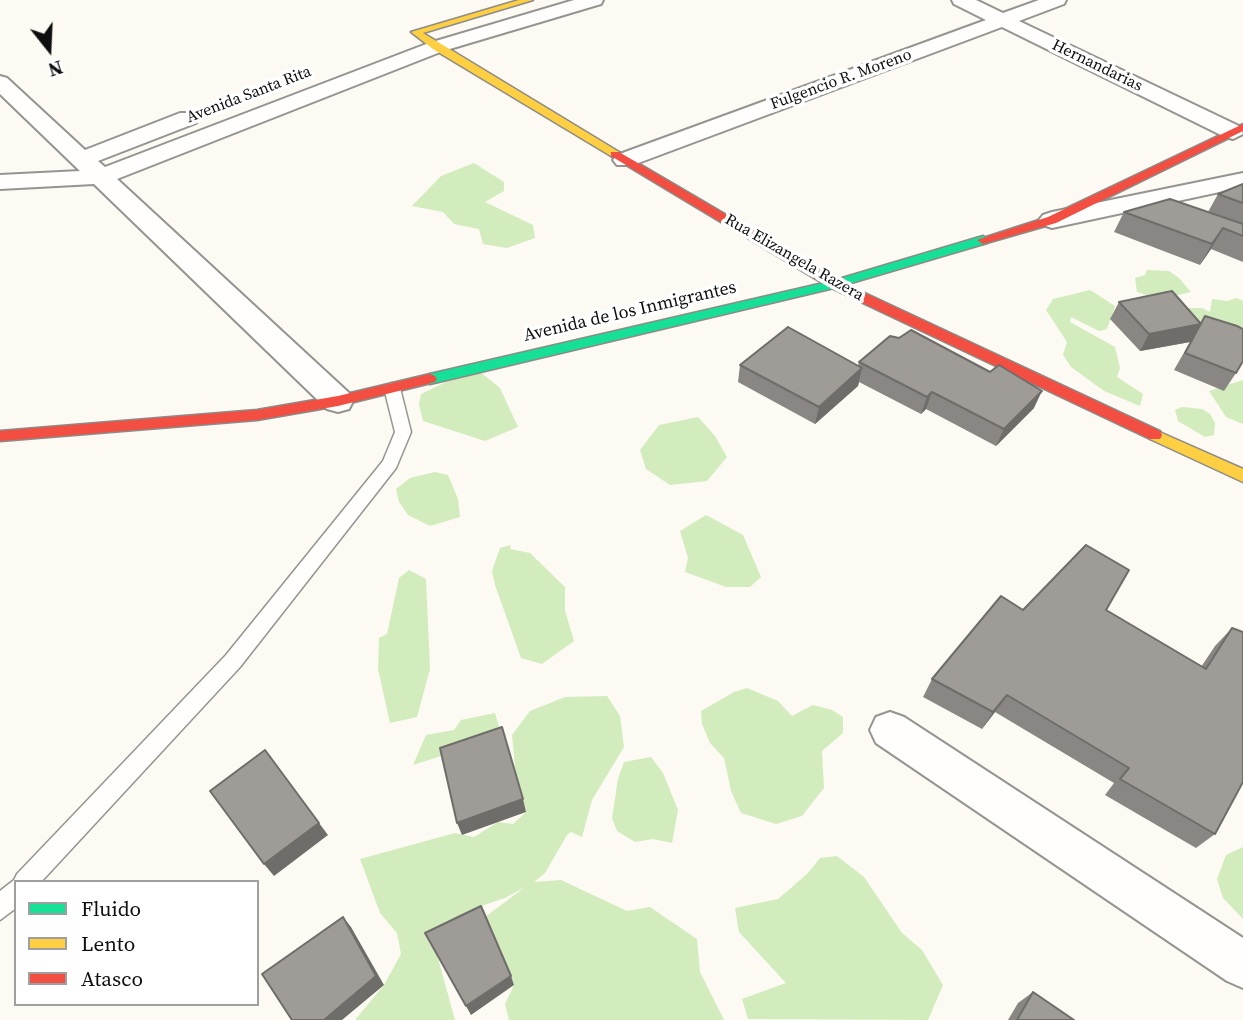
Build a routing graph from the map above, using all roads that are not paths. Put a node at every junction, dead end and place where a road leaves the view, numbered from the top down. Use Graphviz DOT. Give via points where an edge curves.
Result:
graph roads {
  1 [pos="529,0"];
  2 [pos="562,0"];
  3 [pos="594,0"];
  4 [pos="961,0"];
  5 [pos="1057,0"];
  6 [pos="1002,20"];
  7 [pos="426,39"];
  8 [pos="390,42"];
  9 [pos="0,82"];
  10 [pos="210,110"];
  11 [pos="1238,130"];
  12 [pos="82,159"];
  13 [pos="625,160"];
  14 [pos="101,177"];
  15 [pos="1243,180"];
  16 [pos="0,181"];
  17 [pos="1130,194"];
  18 [pos="1178,216"];
  19 [pos="1052,220"];
  20 [pos="834,284"];
  21 [pos="392,388"];
  22 [pos="338,401"];
  23 [pos="0,436"];
  24 [pos="1243,476"];
  25 [pos="890,730"];
  26 [pos="27,880"];
  27 [pos="14,893"];
  28 [pos="0,908"];
  29 [pos="1243,965"];
  1 -- 7 [label="street"];
  2 -- 7 [label="street"];
  3 -- 7 [label="street"];
  4 -- 6 [label="street, Hernandarias"];
  5 -- 6 [label="street, Fulgencio R. Moreno"];
  6 -- 11 [label="street, Hernandarias"];
  6 -- 13 [label="street, Fulgencio R. Moreno"];
  7 -- 8 [label="street"];
  7 -- 13 [label="street, Rua Elizangela Razera"];
  7 -- 14 [label="street"];
  9 -- 12 [label="street"];
  10 -- 12 [label="street, Avenida Santa Rita"];
  11 -- 17 [label="street"];
  12 -- 14 [label="street"];
  13 -- 20 [label="street, Rua Elizangela Razera"];
  14 -- 16 [label="street"];
  14 -- 22 [label="street"];
  15 -- 17 [label="street"];
  17 -- 18 [label="street"];
  17 -- 19 [label="street"];
  19 -- 20 [label="street, Avenida de los Inmigrantes"];
  20 -- 21 [label="street, Avenida de los Inmigrantes"];
  20 -- 24 [label="street, Rua Elizangela Razera"];
  21 -- 22 [label="street, Avenida de los Inmigrantes"];
  21 -- 26 [label="lane" via="403,432 390,464 233,662"];
  22 -- 23 [label="street, Avenida de los Inmigrantes" via="257,415"];
  25 -- 29 [label="street"];
  27 -- 28 [label="lane"];
}
